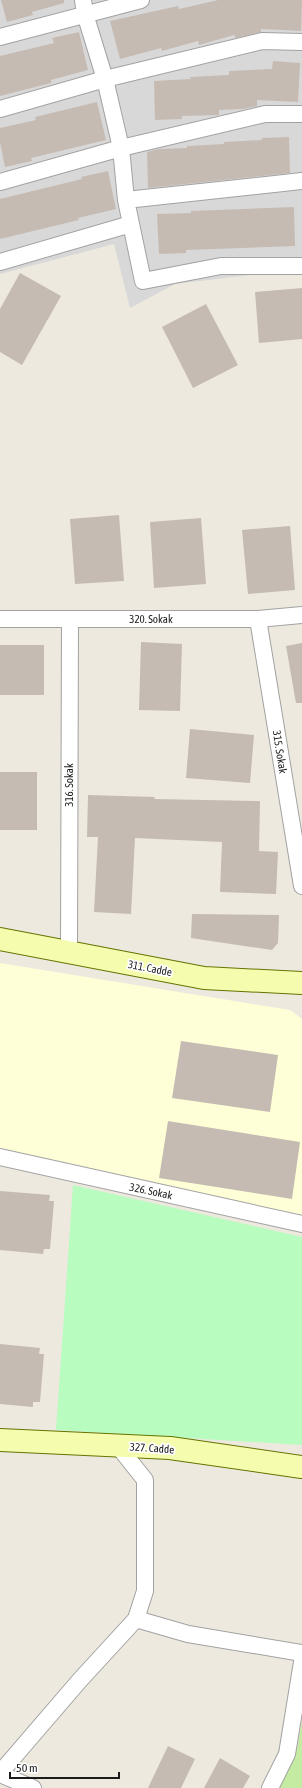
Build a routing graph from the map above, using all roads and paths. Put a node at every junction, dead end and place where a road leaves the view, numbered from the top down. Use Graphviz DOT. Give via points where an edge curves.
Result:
graph roads {
  1 [pos="141,0"];
  2 [pos="84,7"];
  3 [pos="0,37"];
  4 [pos="302,42"];
  5 [pos="104,79"];
  6 [pos="0,109"];
  7 [pos="302,114"];
  8 [pos="121,148"];
  9 [pos="302,181"];
  10 [pos="0,182"];
  11 [pos="126,200"];
  12 [pos="131,224"];
  13 [pos="0,262"];
  14 [pos="302,266"];
  15 [pos="302,615"];
  16 [pos="0,619"];
  17 [pos="70,619"];
  18 [pos="258,619"];
  19 [pos="302,886"];
  20 [pos="0,939"];
  21 [pos="69,952"];
  22 [pos="302,983"];
  23 [pos="0,1157"];
  24 [pos="302,1224"];
  25 [pos="0,1440"];
  26 [pos="118,1446"];
  27 [pos="302,1467"];
  28 [pos="136,1619"];
  29 [pos="302,1653"];
  30 [pos="302,1662"];
  31 [pos="0,1774"];
  32 [pos="33,1788"];
  33 [pos="270,1788"];
  1 -- 2 [label="street"];
  2 -- 3 [label="street"];
  2 -- 5 [label="street"];
  4 -- 5 [label="street" via="262,41"];
  5 -- 6 [label="street"];
  5 -- 8 [label="street"];
  7 -- 8 [label="street" via="265,114"];
  8 -- 10 [label="street"];
  8 -- 11 [label="street"];
  9 -- 11 [label="street"];
  11 -- 12 [label="street"];
  12 -- 13 [label="street"];
  12 -- 14 [label="street" via="143,281 221,266"];
  15 -- 18 [label="street, 320. Sokak"];
  16 -- 17 [label="street, 320. Sokak"];
  17 -- 18 [label="street, 320. Sokak"];
  17 -- 21 [label="street, 316. Sokak"];
  18 -- 19 [label="street, 315. Sokak"];
  20 -- 21 [label="street, 311. Cadde"];
  21 -- 22 [label="street, 311. Cadde" via="204,978"];
  23 -- 24 [label="street, 326. Sokak"];
  25 -- 26 [label="street, 327. Cadde"];
  26 -- 27 [label="street, 327. Cadde" via="170,1448"];
  26 -- 28 [label="street" via="145,1480 145,1591"];
  28 -- 29 [label="street" via="188,1634"];
  28 -- 31 [label="street"];
  30 -- 33 [label="street" via="287,1754"];
  31 -- 32 [label="street"];
}
